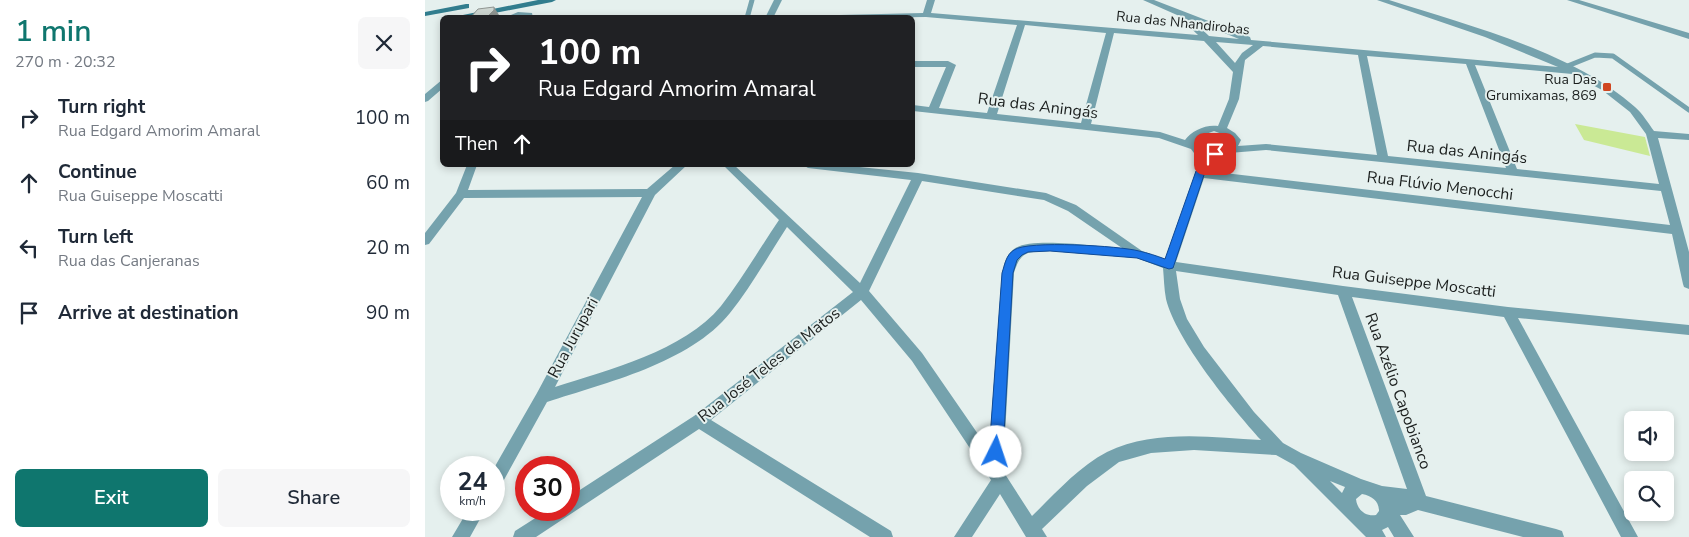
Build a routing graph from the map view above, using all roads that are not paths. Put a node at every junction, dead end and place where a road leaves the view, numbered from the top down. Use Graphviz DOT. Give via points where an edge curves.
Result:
graph roads {
  1 [pos="552,0"];
  2 [pos="752,0"];
  3 [pos="778,0"];
  4 [pos="931,0"];
  5 [pos="1147,0"];
  6 [pos="1381,0"];
  7 [pos="1571,0"];
  8 [pos="540,2"];
  9 [pos="504,4"];
  10 [pos="425,14"];
  11 [pos="463,15"];
  12 [pos="529,15"];
  13 [pos="748,15"];
  14 [pos="770,15"];
  15 [pos="915,15"];
  16 [pos="927,15"];
  17 [pos="1181,15"];
  18 [pos="440,20"];
  19 [pos="425,22"];
  20 [pos="1022,23"];
  21 [pos="1111,30"];
  22 [pos="1159,34"];
  23 [pos="1689,36"];
  24 [pos="1207,39"];
  25 [pos="1261,45"];
  26 [pos="1531,51"];
  27 [pos="1362,54"];
  28 [pos="1470,63"];
  29 [pos="915,64"];
  30 [pos="1524,67"];
  31 [pos="1569,69"];
  32 [pos="1237,71"];
  33 [pos="440,85"];
  34 [pos="425,99"];
  35 [pos="915,108"];
  36 [pos="933,110"];
  37 [pos="1689,110"];
  38 [pos="991,117"];
  39 [pos="1085,128"];
  40 [pos="1221,129"];
  41 [pos="1203,130"];
  42 [pos="1651,134"];
  43 [pos="1160,135"];
  44 [pos="1233,135"];
  45 [pos="1689,137"];
  46 [pos="1266,147"];
  47 [pos="1195,148"];
  48 [pos="1229,150"];
  49 [pos="1215,154"];
  50 [pos="1383,159"];
  51 [pos="471,167"];
  52 [pos="680,167"];
  53 [pos="730,167"];
  54 [pos="826,167"];
  55 [pos="1200,173"];
  56 [pos="1513,173"];
  57 [pos="918,177"];
  58 [pos="1666,188"];
  59 [pos="651,193"];
  60 [pos="461,194"];
  61 [pos="785,221"];
  62 [pos="1676,230"];
  63 [pos="425,241"];
  64 [pos="1138,254"];
  65 [pos="1169,265"];
  66 [pos="1689,278"];
  67 [pos="1343,291"];
  68 [pos="861,292"];
  69 [pos="1508,312"];
  70 [pos="1689,330"];
  71 [pos="542,397"];
  72 [pos="699,420"];
  73 [pos="1278,448"];
  74 [pos="1295,458"];
  75 [pos="505,463"];
  76 [pos="997,476"];
  77 [pos="1359,486"];
  78 [pos="1379,493"];
  79 [pos="580,499"];
  80 [pos="1418,503"];
  81 [pos="1388,509"];
  82 [pos="1357,517"];
  83 [pos="472,521"];
  84 [pos="545,521"];
  85 [pos="1035,533"];
  86 [pos="466,534"];
  87 [pos="521,537"];
  88 [pos="885,537"];
  89 [pos="962,537"];
  90 [pos="1378,537"];
  91 [pos="1406,537"];
  92 [pos="1556,537"];
  93 [pos="1630,537"];
  1 -- 8 [label="main road"];
  2 -- 13 [label="lane"];
  3 -- 14 [label="street"];
  4 -- 16 [label="street"];
  5 -- 17 [label="street"];
  6 -- 26 [label="street"];
  7 -- 23 [label="street"];
  8 -- 9 [label="main road"];
  8 -- 12 [label="street"];
  9 -- 10 [label="main road"];
  9 -- 11 [label="main road"];
  15 -- 16 [label="street, Rua das Nhandirobas"];
  16 -- 20 [label="street, Rua das Nhandirobas"];
  17 -- 22 [label="street" via="1179,26"];
  17 -- 24 [label="street"];
  17 -- 25 [label="street" via="1200,19"];
  18 -- 19 [label="main road"];
  20 -- 21 [label="street, Rua das Nhandirobas"];
  20 -- 38 [label="street"];
  21 -- 22 [label="street, Rua das Nhandirobas"];
  21 -- 39 [label="street"];
  22 -- 24 [label="street, Rua das Nhandirobas"];
  24 -- 25 [label="street, Rua das Nhandirobas"];
  24 -- 32 [label="street"];
  25 -- 27 [label="street, Rua das Nhandirobas"];
  25 -- 32 [label="street" via="1243,55"];
  26 -- 30 [label="street" via="1530,60"];
  26 -- 31 [label="street"];
  27 -- 28 [label="street, Rua das Nhandirobas"];
  27 -- 50 [label="street"];
  28 -- 30 [label="street, Rua das Nhandirobas"];
  28 -- 56 [label="street"];
  29 -- 36 [label="street" via="951,66"];
  30 -- 31 [label="street, Rua das Nhandirobas"];
  31 -- 37 [label="lane" via="1598,52 1605,52"];
  31 -- 42 [label="street" via="1617,96"];
  32 -- 40 [label="street" via="1235,96"];
  33 -- 34 [label="street"];
  35 -- 36 [label="street, Rua das Aningás"];
  36 -- 38 [label="street, Rua das Aningás"];
  38 -- 39 [label="street, Rua das Aningás"];
  39 -- 43 [label="street, Rua das Aningás"];
  40 -- 41 [label="street, Rua das Aningás"];
  40 -- 44 [label="street, Rua das Aningás"];
  41 -- 43 [label="street, Rua das Aningás"];
  41 -- 47 [label="street" via="1191,140"];
  42 -- 45 [label="street"];
  42 -- 58 [label="street"];
  43 -- 47 [label="street, Rua das Aningás"];
  44 -- 46 [label="street, Rua das Aningás"];
  44 -- 48 [label="street" via="1236,140"];
  46 -- 48 [label="street, Rua das Aningás"];
  46 -- 50 [label="street, Rua das Aningás"];
  47 -- 49 [label="street, Rua das Aningás"];
  47 -- 55 [label="street"];
  48 -- 49 [label="street, Rua das Aningás"];
  49 -- 55 [label="street"];
  50 -- 56 [label="street, Rua das Aningás"];
  51 -- 60 [label="street"];
  52 -- 59 [label="street, Rua Jurupari"];
  53 -- 61 [label="street"];
  54 -- 57 [label="street"];
  55 -- 62 [label="street, Rua Flúvio Menocchi"];
  55 -- 65 [label="street"];
  56 -- 58 [label="street, Rua das Aningás"];
  57 -- 64 [label="street" via="1046,197 1072,208"];
  57 -- 68 [label="street, Rua José Teles de Matos"];
  58 -- 62 [label="street"];
  59 -- 60 [label="street"];
  59 -- 71 [label="street, Rua Jurupari"];
  60 -- 63 [label="street"];
  61 -- 68 [label="street"];
  61 -- 71 [label="street" via="725,310 697,336 625,369"];
  62 -- 66 [label="street"];
  64 -- 65 [label="street, Rua Guiseppe Moscatti"];
  64 -- 76 [label="street" via="1034,247 1018,252 1012,259 1008,273"];
  65 -- 67 [label="street, Rua Guiseppe Moscatti"];
  65 -- 73 [label="street" via="1173,299 1181,320 1249,417"];
  67 -- 69 [label="street, Rua Guiseppe Moscatti"];
  67 -- 80 [label="street, Rua Azélio Capobianco"];
  68 -- 72 [label="street, Rua José Teles de Matos"];
  68 -- 76 [label="street" via="917,357"];
  69 -- 70 [label="street, Rua Guiseppe Moscatti"];
  69 -- 93 [label="street"];
  71 -- 75 [label="street, Rua Jurupari"];
  72 -- 79 [label="street, Rua José Teles de Matos"];
  72 -- 88 [label="street"];
  73 -- 74 [label="street"];
  73 -- 85 [label="street" via="1159,443 1133,449 1111,458 1090,474"];
  74 -- 77 [label="street"];
  74 -- 82 [label="street"];
  76 -- 85 [label="street"];
  76 -- 89 [label="street"];
  77 -- 78 [label="street"];
  77 -- 82 [label="street" via="1348,496 1348,505"];
  78 -- 80 [label="street" via="1403,496"];
  78 -- 81 [label="street"];
  80 -- 81 [label="street"];
  80 -- 92 [label="street"];
  81 -- 82 [label="street" via="1387,518 1380,523 1371,524"];
  81 -- 91 [label="street"];
  82 -- 90 [label="street"];
  83 -- 86 [label="street"];
  84 -- 87 [label="street"];
}
